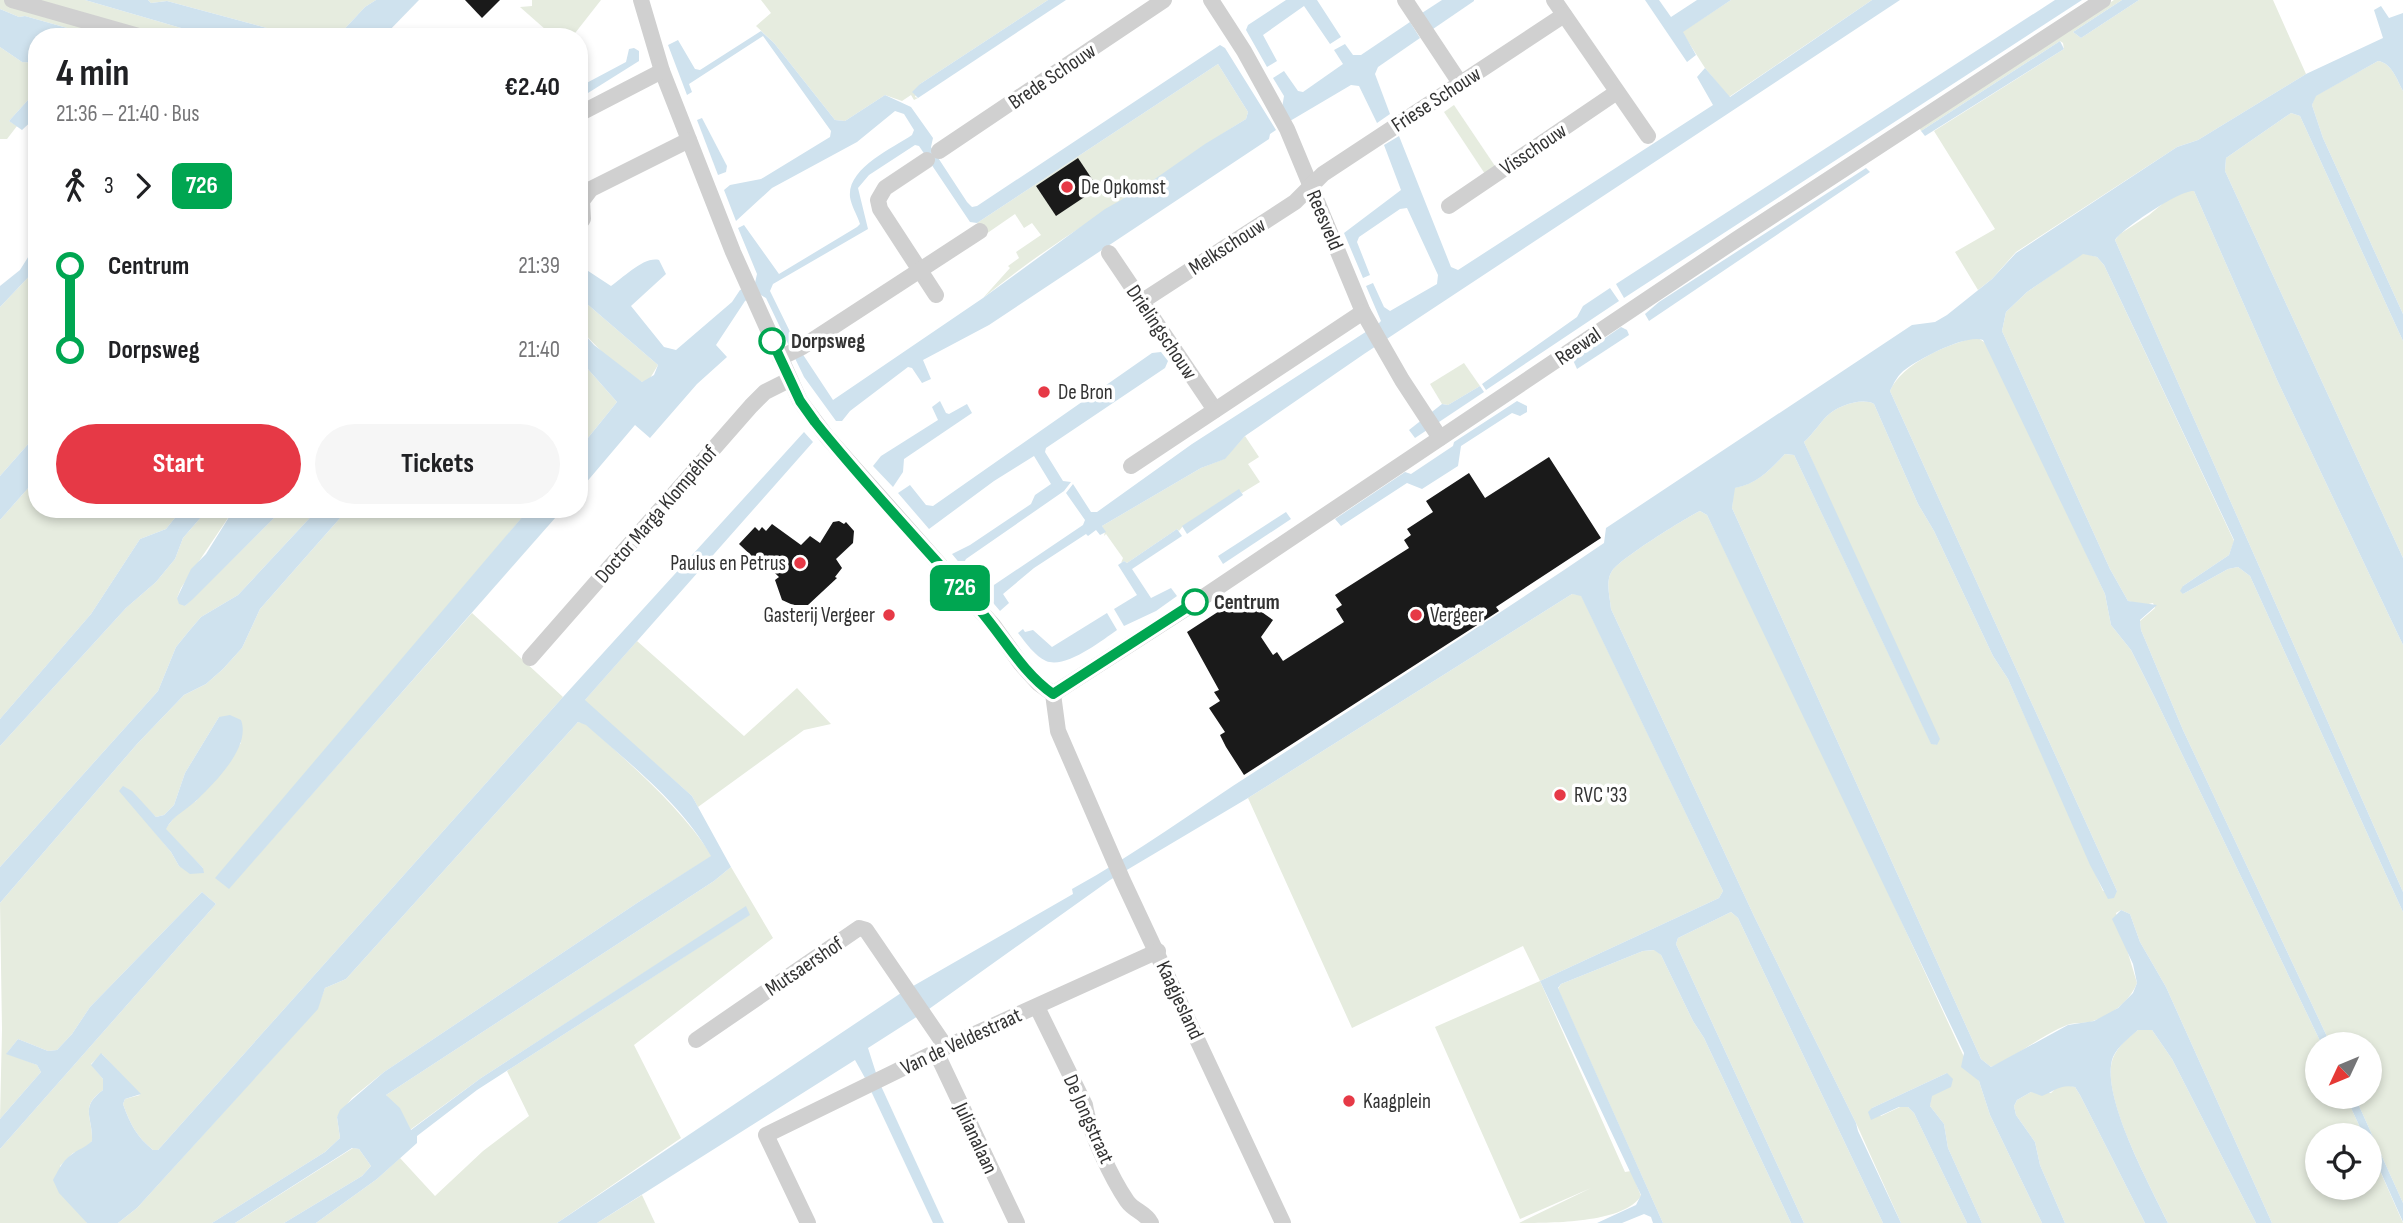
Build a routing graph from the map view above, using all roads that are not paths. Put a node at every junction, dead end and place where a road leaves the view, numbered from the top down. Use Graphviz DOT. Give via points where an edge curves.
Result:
graph roads {
  1 [pos="12,0"];
  2 [pos="641,0"];
  3 [pos="1164,0"];
  4 [pos="1211,0"];
  5 [pos="1405,0"];
  6 [pos="1554,0"];
  7 [pos="2103,0"];
  8 [pos="1564,15"];
  9 [pos="110,28"];
  10 [pos="662,71"];
  11 [pos="1460,83"];
  12 [pos="1617,92"];
  13 [pos="588,109"];
  14 [pos="1648,136"];
  15 [pos="689,140"];
  16 [pos="1311,188"];
  17 [pos="588,193"];
  18 [pos="1449,206"];
  19 [pos="980,231"];
  20 [pos="1110,253"];
  21 [pos="919,268"];
  22 [pos="936,295"];
  23 [pos="1142,302"];
  24 [pos="1366,317"];
  25 [pos="790,353"];
  26 [pos="789,380"];
  27 [pos="1215,410"];
  28 [pos="1437,433"];
  29 [pos="1131,466"];
  30 [pos="530,658"];
  31 [pos="1053,694"];
  32 [pos="1157,951"];
  33 [pos="1038,1007"];
  34 [pos="696,1040"];
  35 [pos="941,1050"];
  36 [pos="808,1223"];
  37 [pos="1017,1223"];
  38 [pos="1151,1223"];
  39 [pos="1283,1223"];
  1 -- 9 [label="street"];
  2 -- 10 [label="street"];
  3 -- 21 [label="street, Brede Schouw" via="886,188 878,200 880,209"];
  4 -- 16 [label="street, Reesveld" via="1287,129"];
  5 -- 11 [label="street"];
  6 -- 8 [label="street"];
  7 -- 28 [label="street, Reewal"];
  8 -- 11 [label="street, Friese Schouw"];
  8 -- 12 [label="street"];
  10 -- 13 [label="street"];
  10 -- 15 [label="street"];
  11 -- 16 [label="street, Friese Schouw" via="1323,174"];
  12 -- 14 [label="street"];
  12 -- 18 [label="street, Visschouw"];
  15 -- 17 [label="street"];
  15 -- 25 [label="street" via="756,302"];
  16 -- 23 [label="street, Melkschouw"];
  16 -- 24 [label="street, Reesveld"];
  19 -- 21 [label="street"];
  20 -- 23 [label="street, Drielingschouw"];
  21 -- 22 [label="street"];
  21 -- 25 [label="street"];
  23 -- 27 [label="street, Drielingschouw"];
  24 -- 27 [label="street"];
  24 -- 28 [label="street, Reesveld"];
  25 -- 26 [label="street"];
  26 -- 30 [label="street, Doctor Marga Klompéhof" via="765,392 751,406"];
  26 -- 31 [label="street" via="827,437 993,625 1029,674"];
  27 -- 29 [label="street"];
  28 -- 31 [label="street, Reewal"];
  31 -- 32 [label="street, Kaagjesland" via="1058,731"];
  32 -- 33 [label="street, Van de Veldestraat"];
  32 -- 39 [label="street, Kaagjesland"];
  33 -- 35 [label="street, Van de Veldestraat"];
  33 -- 38 [label="street, De Jongstraat" via="1128,1204 1147,1215"];
  34 -- 35 [label="street, Mutsaershof" via="859,928 866,930 923,1010"];
  35 -- 36 [label="street, Van de Veldestraat" via="766,1135"];
  35 -- 37 [label="street, Julianalaan"];
}
